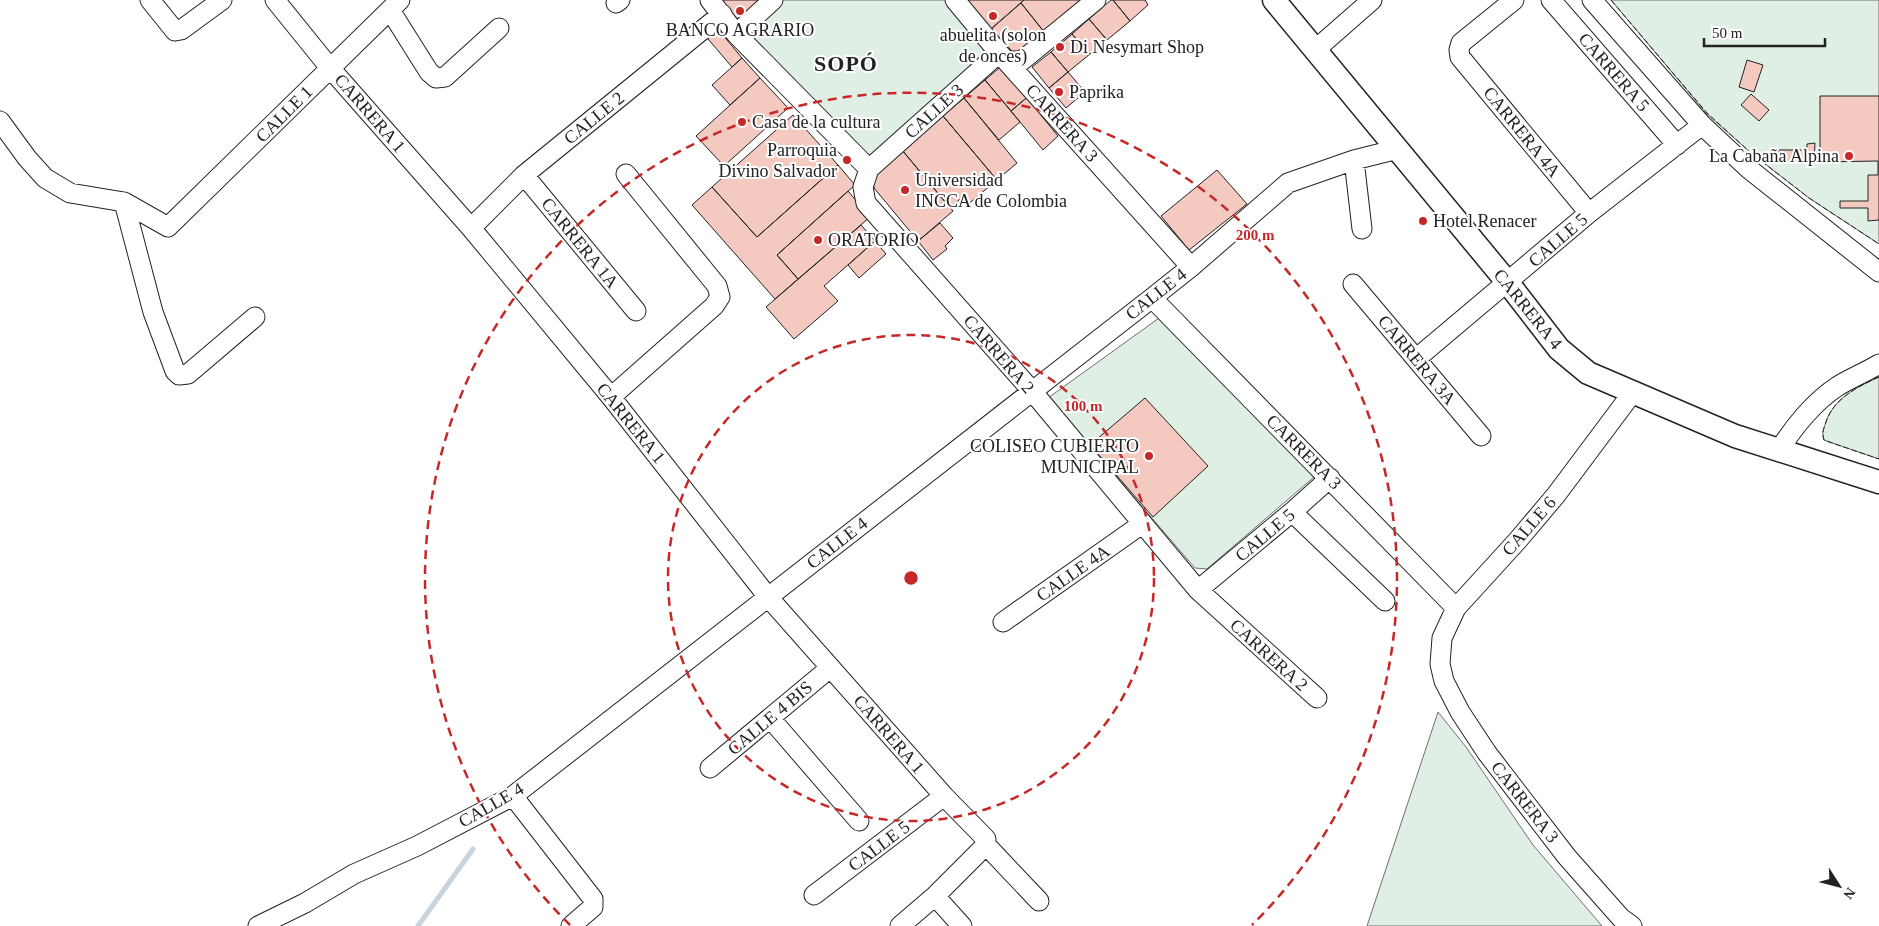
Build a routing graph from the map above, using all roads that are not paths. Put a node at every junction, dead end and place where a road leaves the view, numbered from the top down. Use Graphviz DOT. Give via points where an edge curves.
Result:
graph roads {
  1 [pos="150,0"];
  2 [pos="222,0"];
  3 [pos="275,0"];
  4 [pos="710,0"];
  5 [pos="773,0"];
  6 [pos="955,0"];
  7 [pos="1096,0"];
  8 [pos="1274,0"];
  9 [pos="1372,0"];
  10 [pos="1514,0"];
  11 [pos="1551,0"];
  12 [pos="1592,0"];
  13 [pos="395,5"];
  14 [pos="722,14"];
  15 [pos="499,28"];
  16 [pos="736,34"];
  17 [pos="1315,50"];
  18 [pos="999,53"];
  19 [pos="330,68"];
  20 [pos="1013,68"];
  21 [pos="0,121"];
  22 [pos="1702,125"];
  23 [pos="1677,145"];
  24 [pos="1398,149"];
  25 [pos="1354,160"];
  26 [pos="869,168"];
  27 [pos="524,174"];
  28 [pos="626,174"];
  29 [pos="124,202"];
  30 [pos="1589,213"];
  31 [pos="471,228"];
  32 [pos="1362,229"];
  33 [pos="1190,267"];
  34 [pos="1879,272"];
  35 [pos="1508,283"];
  36 [pos="1353,284"];
  37 [pos="1152,298"];
  38 [pos="636,311"];
  39 [pos="255,317"];
  40 [pos="1417,358"];
  41 [pos="1879,364"];
  42 [pos="1032,391"];
  43 [pos="1633,392"];
  44 [pos="610,397"];
  45 [pos="1481,436"];
  46 [pos="1779,451"];
  47 [pos="1330,478"];
  48 [pos="1879,482"];
  49 [pos="1292,512"];
  50 [pos="1142,524"];
  51 [pos="1198,590"];
  52 [pos="768,597"];
  53 [pos="1385,601"];
  54 [pos="1456,608"];
  55 [pos="1003,622"];
  56 [pos="1440,664"];
  57 [pos="830,668"];
  58 [pos="1318,698"];
  59 [pos="770,718"];
  60 [pos="710,768"];
  61 [pos="513,796"];
  62 [pos="944,796"];
  63 [pos="859,821"];
  64 [pos="986,845"];
  65 [pos="814,895"];
  66 [pos="935,896"];
  67 [pos="1039,901"];
  68 [pos="260,924"];
  69 [pos="571,926"];
  70 [pos="900,926"];
  71 [pos="962,926"];
  72 [pos="1632,926"];
  1 -- 2 [label="street" via="175,30 181,30"];
  3 -- 19 [label="street, CARRERA 1"];
  4 -- 14 [label="street"];
  5 -- 16 [label="street"];
  6 -- 18 [label="street, CARRERA 3"];
  7 -- 20 [label="street"];
  8 -- 17 [label="main road, CARRERA 4"];
  9 -- 17 [label="street"];
  10 -- 30 [label="street, CARRERA 4A" via="1461,43 1460,57"];
  11 -- 23 [label="street, CARRERA 5"];
  12 -- 22 [label="street, CARRERA 5"];
  13 -- 15 [label="street" via="429,72 436,78 445,77"];
  13 -- 19 [label="street, CALLE 1"];
  14 -- 16 [label="street"];
  14 -- 27 [label="street, CALLE 2"];
  16 -- 26 [label="street"];
  17 -- 24 [label="main road, CARRERA 4"];
  18 -- 20 [label="street, CARRERA 3"];
  18 -- 26 [label="street, CALLE 3"];
  19 -- 29 [label="street, CALLE 1" via="168,228"];
  19 -- 31 [label="street, CARRERA 1"];
  20 -- 33 [label="street, CARRERA 3"];
  21 -- 29 [label="street" via="45,178 70,193"];
  22 -- 23 [label="street, CALLE 5"];
  22 -- 34 [label="street, CARRERA 5" via="1749,169"];
  23 -- 30 [label="street, CALLE 5"];
  24 -- 25 [label="street, CALLE 4"];
  24 -- 35 [label="main road, CARRERA 4"];
  25 -- 32 [label="street"];
  25 -- 33 [label="street, CALLE 4" via="1288,183"];
  26 -- 42 [label="street, CARRERA 2" via="863,187 866,203"];
  27 -- 31 [label="street, CALLE 2"];
  27 -- 38 [label="street, CARRERA 1A"];
  28 -- 44 [label="street" via="717,286 720,297 714,306"];
  29 -- 39 [label="street" via="153,312 175,371 184,376 188,374"];
  30 -- 35 [label="street, CALLE 5"];
  31 -- 44 [label="street, CARRERA 1"];
  33 -- 37 [label="street, CALLE 4"];
  35 -- 40 [label="street, CALLE 5"];
  35 -- 43 [label="main road, CARRERA 4" via="1558,350 1588,373"];
  36 -- 40 [label="street, CARRERA 3A"];
  37 -- 42 [label="street, CALLE 4"];
  37 -- 47 [label="street, CARRERA 3"];
  40 -- 45 [label="street, CARRERA 3A"];
  41 -- 46 [label="street" via="1836,388 1799,420"];
  42 -- 50 [label="street, CARRERA 2"];
  42 -- 52 [label="street, CALLE 4"];
  43 -- 46 [label="main road, CARRERA 4" via="1735,436"];
  43 -- 54 [label="street, CALLE 6" via="1556,495"];
  44 -- 52 [label="street, CARRERA 1"];
  46 -- 48 [label="main road, CARRERA 4"];
  47 -- 49 [label="street, CALLE 5"];
  47 -- 54 [label="street, CARRERA 3"];
  49 -- 51 [label="street, CALLE 5"];
  49 -- 53 [label="street"];
  50 -- 51 [label="street, CARRERA 2"];
  50 -- 55 [label="street, CALLE 4A"];
  51 -- 58 [label="street, CARRERA 2"];
  52 -- 57 [label="street, CARRERA 1"];
  52 -- 61 [label="street, CALLE 4"];
  54 -- 56 [label="street, CALLE 6" via="1442,638"];
  56 -- 72 [label="street, CARRERA 3" via="1444,681 1460,712 1487,753 1567,857"];
  57 -- 59 [label="street, CALLE 4 BIS"];
  57 -- 62 [label="street, CARRERA 1"];
  59 -- 60 [label="street, CALLE 4 BIS"];
  59 -- 63 [label="street"];
  61 -- 68 [label="street, CALLE 4"];
  61 -- 69 [label="street" via="593,899 593,907"];
  62 -- 64 [label="street, CARRERA 1" via="986,839"];
  62 -- 65 [label="street, CALLE 5"];
  64 -- 66 [label="street"];
  64 -- 67 [label="street, CARRERA 1"];
  66 -- 70 [label="street"];
  66 -- 71 [label="street"];
}
